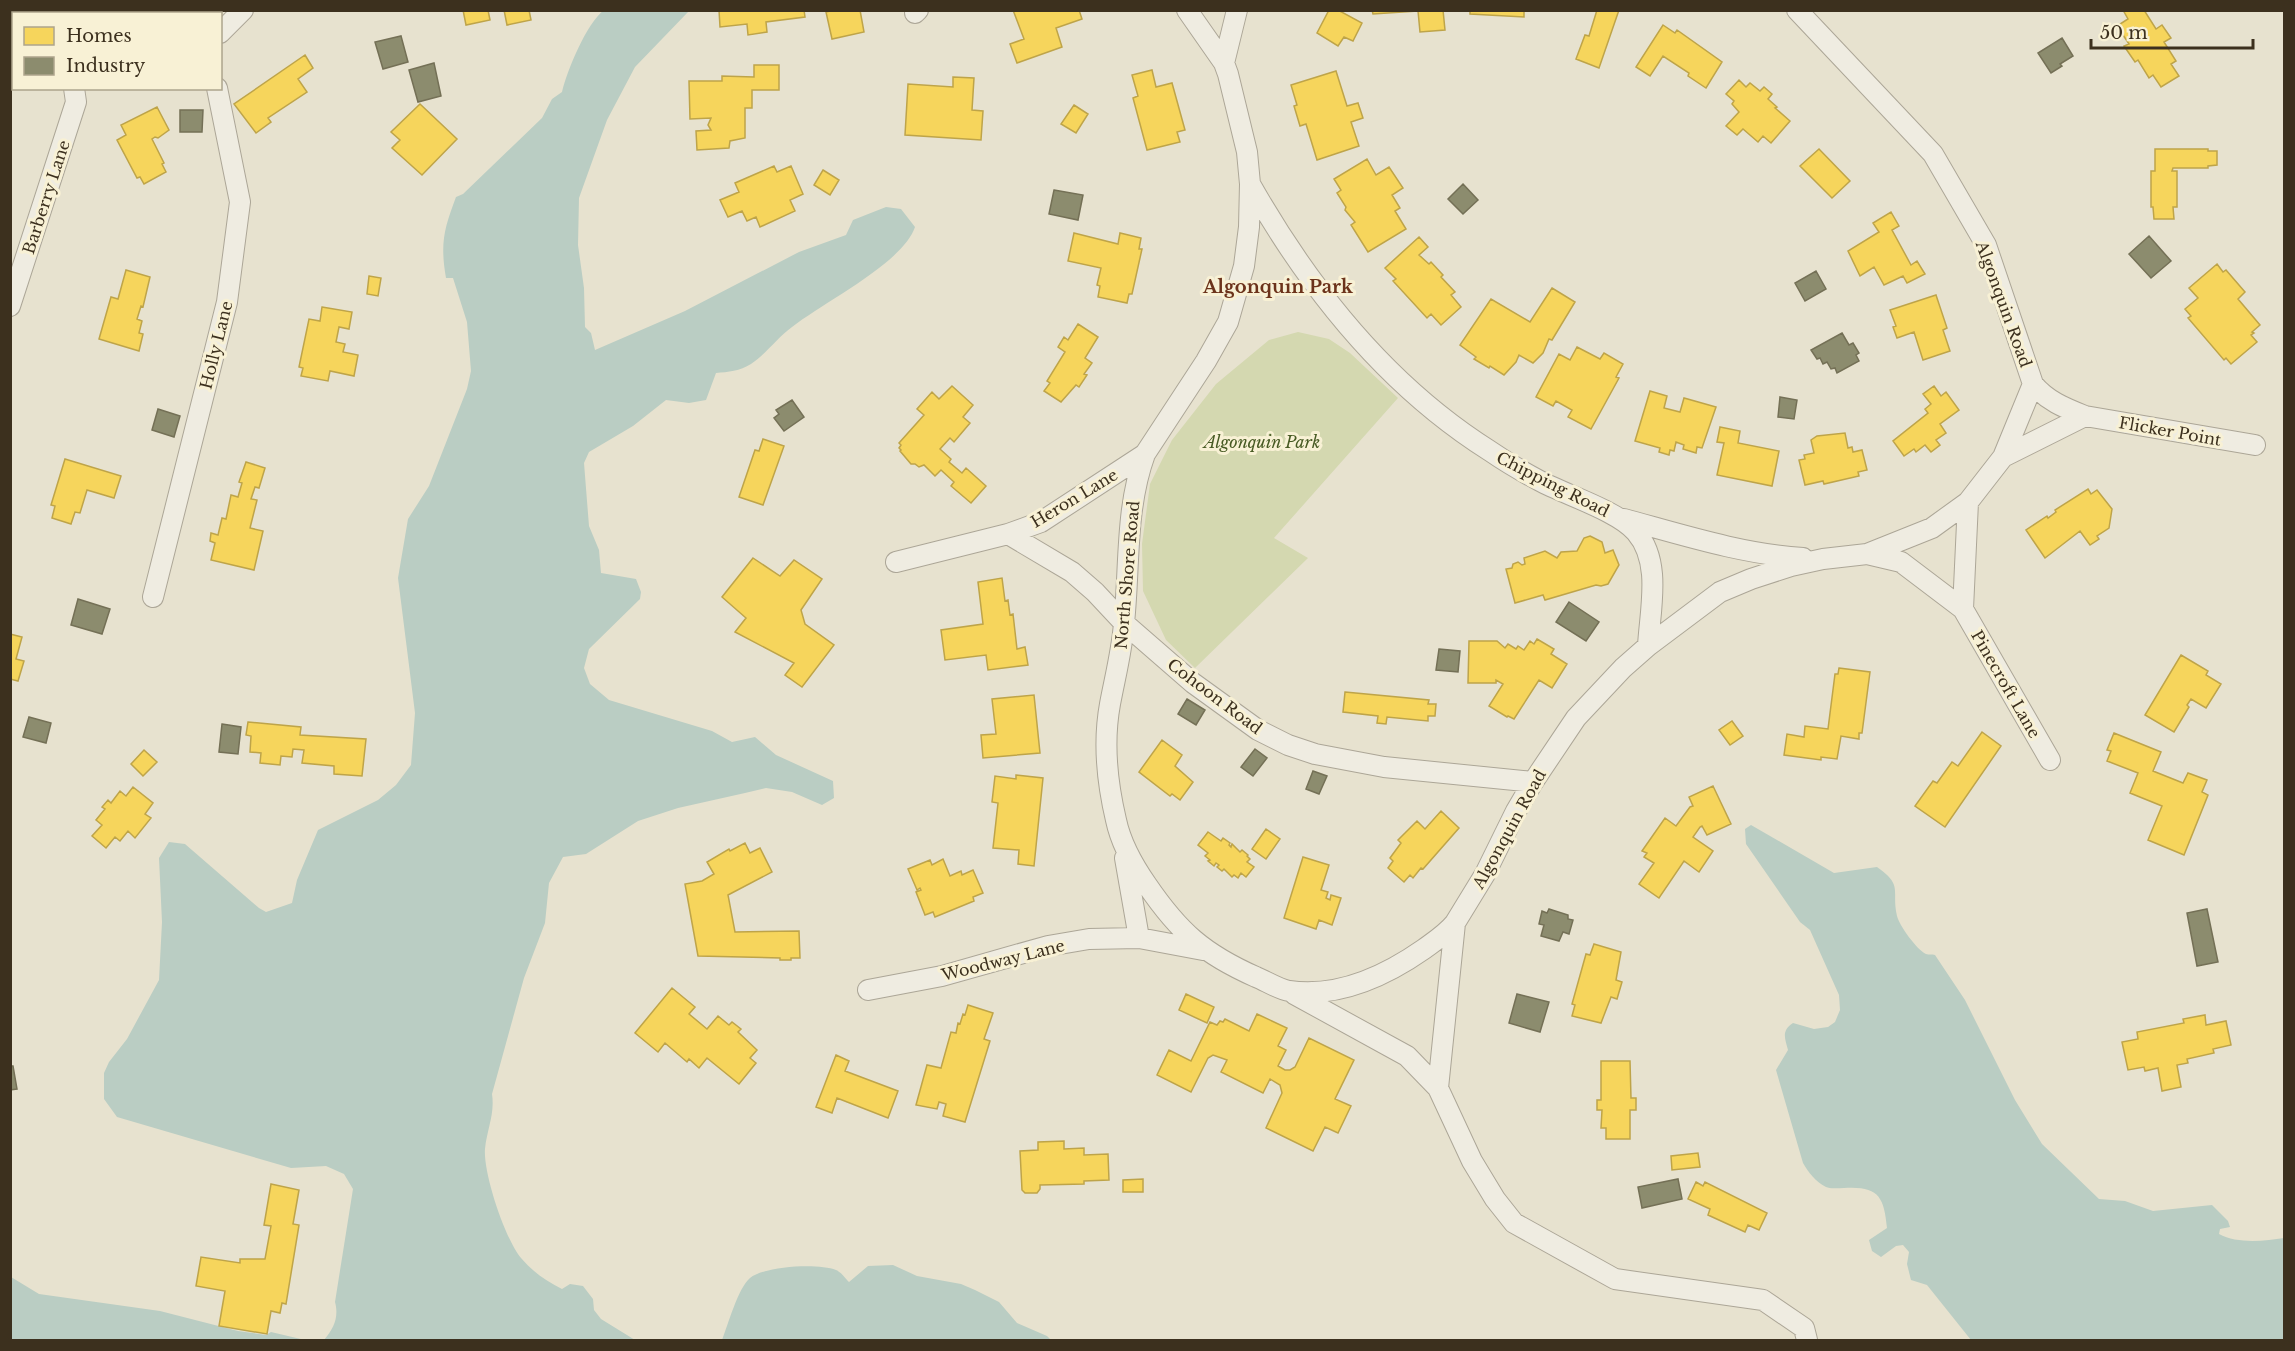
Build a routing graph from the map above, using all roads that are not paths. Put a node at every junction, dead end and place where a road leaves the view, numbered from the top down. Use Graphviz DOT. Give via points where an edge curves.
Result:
graph roads {
  1 [pos="243,10"];
  2 [pos="1187,10"];
  3 [pos="1237,10"];
  4 [pos="1797,10"];
  5 [pos="222,31"];
  6 [pos="1224,63"];
  7 [pos="74,90"];
  8 [pos="217,90"];
  9 [pos="1250,184"];
  10 [pos="10,306"];
  11 [pos="2033,384"];
  12 [pos="2085,416"];
  13 [pos="2255,445"];
  14 [pos="1145,453"];
  15 [pos="2003,457"];
  16 [pos="1968,502"];
  17 [pos="1618,518"];
  18 [pos="1008,534"];
  19 [pos="1867,554"];
  20 [pos="1823,559"];
  21 [pos="896,562"];
  22 [pos="153,597"];
  23 [pos="1963,609"];
  24 [pos="1124,623"];
  25 [pos="1648,646"];
  26 [pos="2050,760"];
  27 [pos="1533,782"];
  28 [pos="1125,847"];
  29 [pos="1455,923"];
  30 [pos="1139,938"];
  31 [pos="1208,952"];
  32 [pos="868,990"];
  33 [pos="1287,990"];
  34 [pos="1438,1088"];
  35 [pos="1807,1341"];
  1 -- 5 [label="street"];
  2 -- 6 [label="street, North Shore Road"];
  3 -- 6 [label="street"];
  4 -- 11 [label="street, Algonquin Road" via="1933,154 1986,245"];
  6 -- 9 [label="street, North Shore Road" via="1247,152"];
  7 -- 10 [label="street, Barberry Lane" via="76,102"];
  8 -- 22 [label="street, Holly Lane" via="240,202 227,302"];
  9 -- 14 [label="street, North Shore Road" via="1244,266 1228,322"];
  9 -- 17 [label="street, Chipping Road" via="1308,276 1361,342 1404,384 1489,451 1540,481"];
  11 -- 12 [label="street, Flicker Point" via="2063,408"];
  11 -- 15 [label="street, Algonquin Road"];
  12 -- 13 [label="street, Flicker Point"];
  12 -- 15 [label="street"];
  14 -- 18 [label="street, Heron Lane" via="1050,516"];
  14 -- 24 [label="street, North Shore Road" via="1131,508"];
  15 -- 16 [label="street, Algonquin Road"];
  16 -- 19 [label="street, Algonquin Road" via="1932,528"];
  16 -- 23 [label="street"];
  17 -- 20 [label="street, Chipping Road" via="1715,544 1781,557"];
  17 -- 25 [label="street, Chipping Road" via="1638,533 1653,573"];
  18 -- 21 [label="street, Heron Lane"];
  18 -- 24 [label="street, Cohoon Road" via="1072,572"];
  19 -- 20 [label="street, Algonquin Road"];
  19 -- 23 [label="street, Pinecroft Lane" via="1901,562"];
  20 -- 25 [label="street, Algonquin Road" via="1720,592"];
  23 -- 26 [label="street, Pinecroft Lane"];
  24 -- 27 [label="street, Cohoon Road" via="1193,683 1257,730 1288,745 1384,767"];
  24 -- 28 [label="street, North Shore Road" via="1106,745 1108,784"];
  25 -- 27 [label="street, Algonquin Road" via="1576,718"];
  27 -- 29 [label="street, Algonquin Road"];
  28 -- 30 [label="street"];
  28 -- 31 [label="street, North Shore Road" via="1168,916"];
  29 -- 33 [label="street, North Shore Road" via="1407,961 1368,981 1342,990"];
  29 -- 34 [label="street, Algonquin Road"];
  30 -- 31 [label="street, Woodway Lane"];
  30 -- 32 [label="street, Woodway Lane" via="1089,939 1048,946 942,976"];
  31 -- 33 [label="street, North Shore Road"];
  33 -- 34 [label="street, North Shore Road" via="1407,1056"];
  34 -- 35 [label="street, North Shore Road" via="1472,1161 1514,1223 1615,1279 1763,1300 1804,1328"];
}
